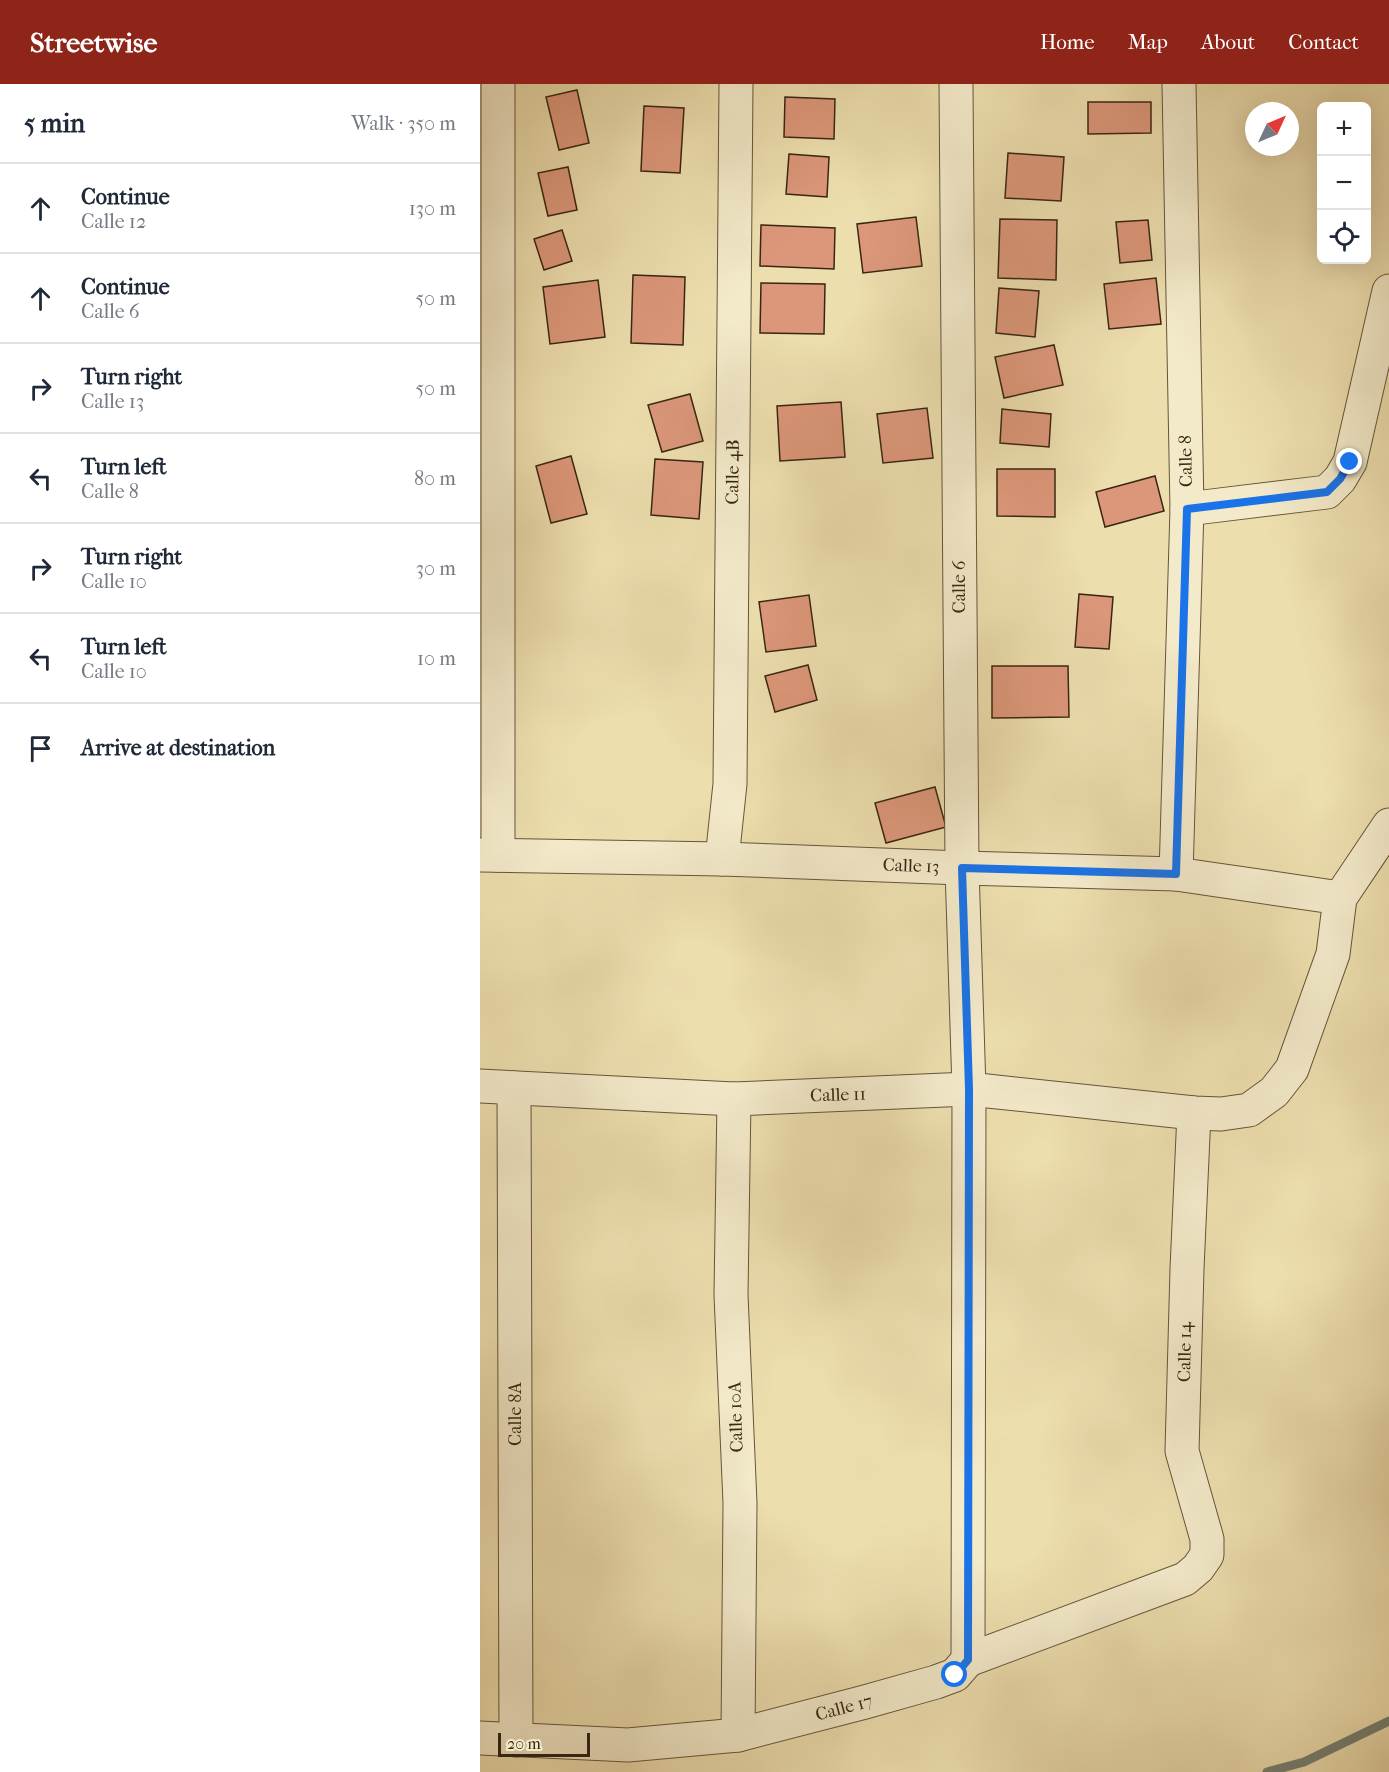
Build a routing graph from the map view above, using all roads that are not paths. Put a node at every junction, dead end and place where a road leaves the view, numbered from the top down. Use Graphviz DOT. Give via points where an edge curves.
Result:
graph roads {
  1 [pos="498,84"];
  2 [pos="736,84"];
  3 [pos="956,84"];
  4 [pos="1179,84"];
  5 [pos="1389,291"];
  6 [pos="1187,509"];
  7 [pos="1389,825"];
  8 [pos="489,855"];
  9 [pos="722,859"];
  10 [pos="962,868"];
  11 [pos="1176,874"];
  12 [pos="1340,898"];
  13 [pos="480,1086"];
  14 [pos="514,1088"];
  15 [pos="969,1089"];
  16 [pos="734,1099"];
  17 [pos="1194,1113"];
  18 [pos="1185,1579"];
  19 [pos="968,1660"];
  20 [pos="738,1735"];
  21 [pos="480,1738"];
  22 [pos="516,1740"];
  1 -- 8 [label="street"];
  2 -- 9 [label="street, Calle 4B" via="730,784"];
  3 -- 10 [label="street, Calle 6"];
  4 -- 6 [label="street, Calle 8"];
  5 -- 6 [label="street" via="1350,462 1340,479 1327,492"];
  6 -- 11 [label="street, Calle 8"];
  7 -- 12 [label="street"];
  8 -- 9 [label="street, Calle 13"];
  9 -- 10 [label="street, Calle 13"];
  10 -- 11 [label="street, Calle 13"];
  10 -- 15 [label="street, Calle 6"];
  11 -- 12 [label="street, Calle 13"];
  12 -- 17 [label="street, Calle 11" via="1333,954 1292,1069 1274,1092 1249,1110"];
  13 -- 14 [label="street, Calle 11"];
  14 -- 16 [label="street, Calle 11"];
  14 -- 22 [label="street, Calle 8A"];
  15 -- 16 [label="street, Calle 11"];
  15 -- 17 [label="street, Calle 11"];
  15 -- 19 [label="street, Calle 6"];
  16 -- 20 [label="street, Calle 10A" via="731,1295 740,1503"];
  17 -- 18 [label="street, Calle 14" via="1182,1451 1204,1526 1207,1555"];
  18 -- 19 [label="street, Calle 17"];
  19 -- 20 [label="street, Calle 17" via="955,1675 936,1682"];
  20 -- 22 [label="street, Calle 17" via="628,1745"];
  21 -- 22 [label="street, Calle 17"];
}
